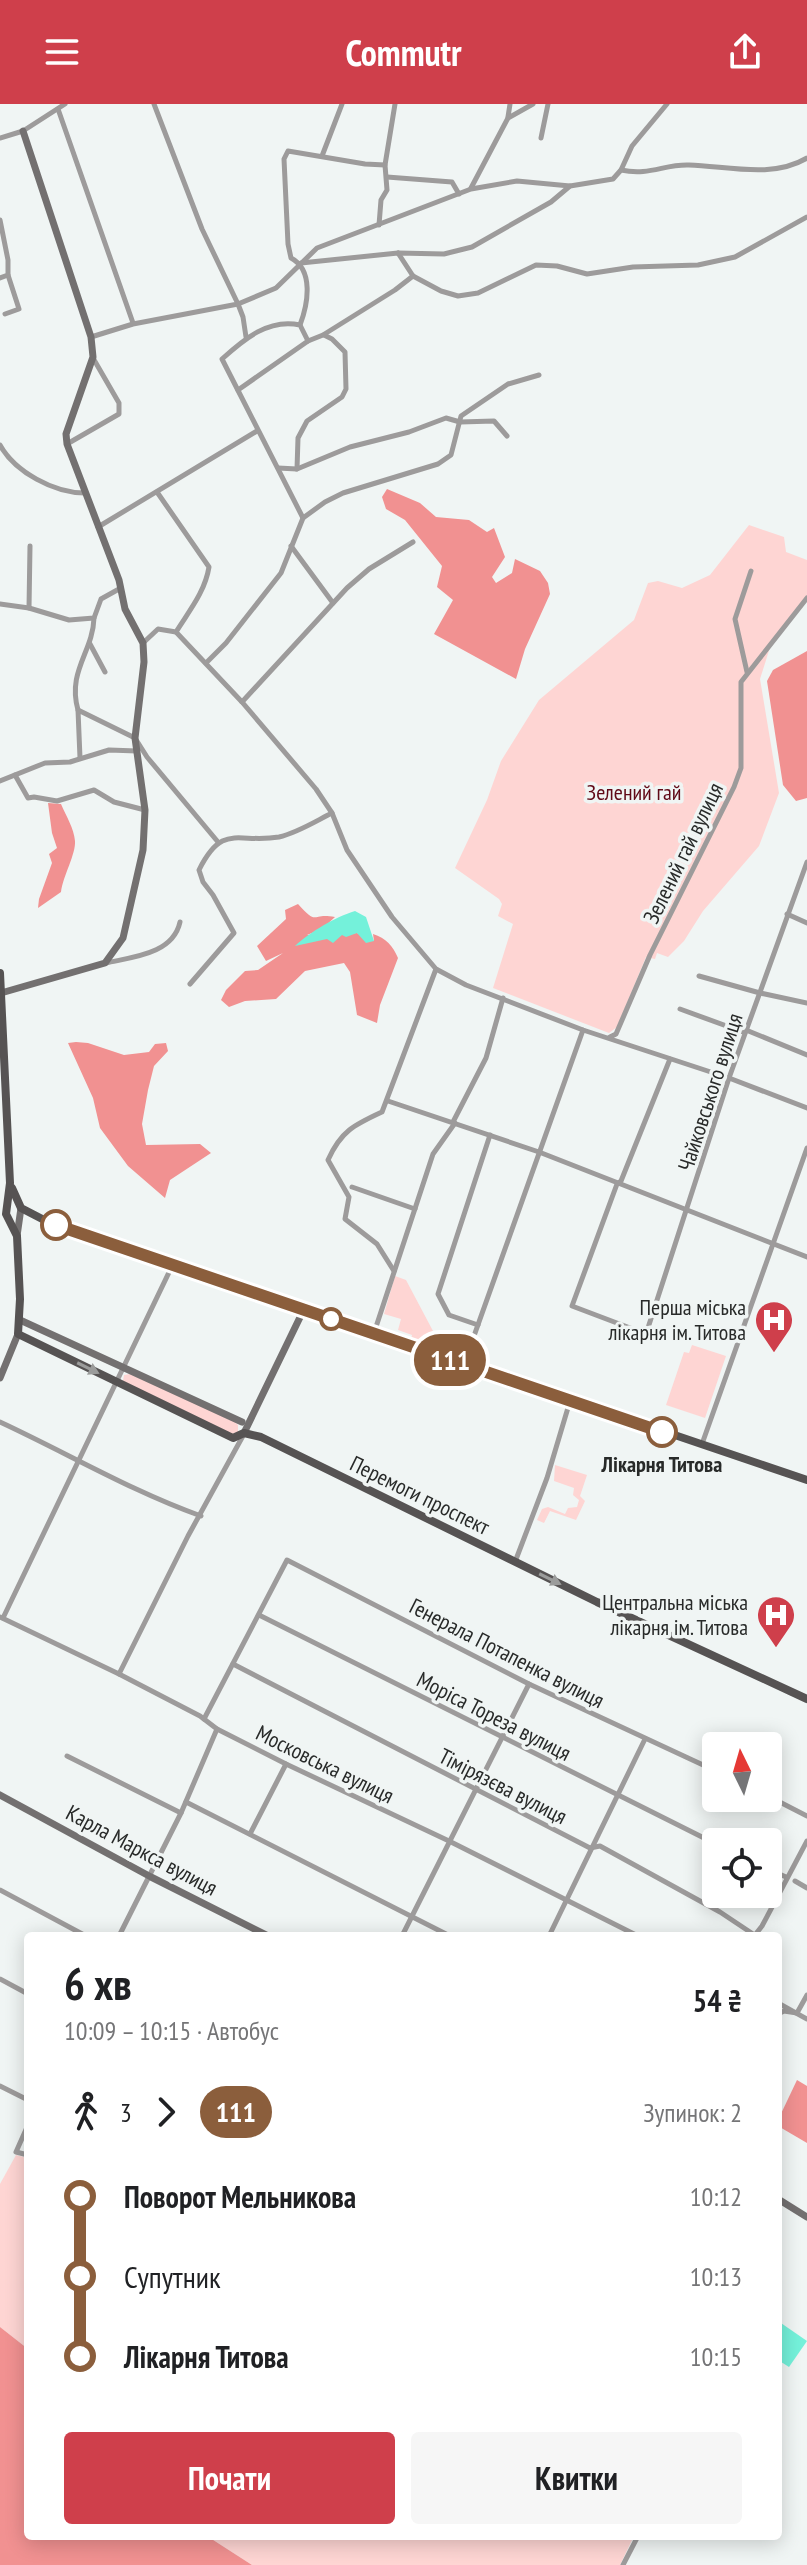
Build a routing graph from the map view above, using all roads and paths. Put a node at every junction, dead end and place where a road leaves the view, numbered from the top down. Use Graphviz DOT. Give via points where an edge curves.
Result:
graph roads {
  1 [pos="65,104"];
  2 [pos="154,104"];
  3 [pos="342,104"];
  4 [pos="395,104"];
  5 [pos="510,104"];
  6 [pos="533,104"];
  7 [pos="548,104"];
  8 [pos="667,104"];
  9 [pos="58,109"];
  10 [pos="508,118"];
  11 [pos="23,131"];
  12 [pos="0,138"];
  13 [pos="541,138"];
  14 [pos="322,156"];
  15 [pos="807,158"];
  16 [pos="385,165"];
  17 [pos="621,170"];
  18 [pos="387,177"];
  19 [pos="570,186"];
  20 [pos="471,189"];
  21 [pos="459,194"];
  22 [pos="807,217"];
  23 [pos="0,220"];
  24 [pos="379,225"];
  25 [pos="398,253"];
  26 [pos="301,263"];
  27 [pos="8,275"];
  28 [pos="413,276"];
  29 [pos="0,278"];
  30 [pos="238,304"];
  31 [pos="5,314"];
  32 [pos="133,324"];
  33 [pos="300,325"];
  34 [pos="323,335"];
  35 [pos="91,337"];
  36 [pos="246,337"];
  37 [pos="308,341"];
  38 [pos="93,357"];
  39 [pos="539,375"];
  40 [pos="238,390"];
  41 [pos="460,422"];
  42 [pos="257,431"];
  43 [pos="507,436"];
  44 [pos="67,444"];
  45 [pos="0,445"];
  46 [pos="278,468"];
  47 [pos="297,469"];
  48 [pos="157,492"];
  49 [pos="86,493"];
  50 [pos="303,518"];
  51 [pos="98,527"];
  52 [pos="413,542"];
  53 [pos="30,546"];
  54 [pos="291,546"];
  55 [pos="751,571"];
  56 [pos="119,589"];
  57 [pos="807,598"];
  58 [pos="333,603"];
  59 [pos="0,604"];
  60 [pos="29,608"];
  61 [pos="94,618"];
  62 [pos="176,632"];
  63 [pos="89,643"];
  64 [pos="143,643"];
  65 [pos="206,663"];
  66 [pos="105,672"];
  67 [pos="747,673"];
  68 [pos="242,702"];
  69 [pos="78,710"];
  70 [pos="135,738"];
  71 [pos="137,751"];
  72 [pos="80,758"];
  73 [pos="15,775"];
  74 [pos="0,781"];
  75 [pos="145,810"];
  76 [pos="332,813"];
  77 [pos="218,842"];
  78 [pos="807,864"];
  79 [pos="787,914"];
  80 [pos="180,922"];
  81 [pos="807,923"];
  82 [pos="105,963"];
  83 [pos="436,969"];
  84 [pos="0,973"];
  85 [pos="699,976"];
  86 [pos="190,984"];
  87 [pos="760,993"];
  88 [pos="503,998"];
  89 [pos="1,999"];
  90 [pos="807,1003"];
  91 [pos="680,1009"];
  92 [pos="583,1030"];
  93 [pos="746,1030"];
  94 [pos="610,1037"];
  95 [pos="807,1055"];
  96 [pos="670,1059"];
  97 [pos="729,1078"];
  98 [pos="388,1101"];
  99 [pos="807,1108"];
  100 [pos="454,1122"];
  101 [pos="490,1135"];
  102 [pos="807,1148"];
  103 [pos="539,1152"];
  104 [pos="10,1183"];
  105 [pos="617,1184"];
  106 [pos="352,1187"];
  107 [pos="20,1208"];
  108 [pos="415,1209"];
  109 [pos="688,1211"];
  110 [pos="5,1212"];
  111 [pos="19,1219"];
  112 [pos="17,1236"];
  113 [pos="773,1245"];
  114 [pos="807,1257"];
  115 [pos="173,1264"];
  116 [pos="394,1271"];
  117 [pos="304,1309"];
  118 [pos="20,1320"];
  119 [pos="478,1325"];
  120 [pos="18,1334"];
  121 [pos="374,1334"];
  122 [pos="464,1365"];
  123 [pos="122,1369"];
  124 [pos="0,1378"];
  125 [pos="116,1381"];
  126 [pos="570,1401"];
  127 [pos="253,1417"];
  128 [pos="0,1422"];
  129 [pos="242,1422"];
  130 [pos="244,1433"];
  131 [pos="702,1445"];
  132 [pos="80,1460"];
  133 [pos="807,1480"];
  134 [pos="201,1516"];
  135 [pos="515,1562"];
  136 [pos="259,1615"];
  137 [pos="1,1618"];
  138 [pos="233,1664"];
  139 [pos="119,1674"];
  140 [pos="529,1684"];
  141 [pos="807,1699"];
  142 [pos="204,1719"];
  143 [pos="217,1729"];
  144 [pos="502,1738"];
  145 [pos="645,1739"];
  146 [pos="67,1756"];
  147 [pos="286,1764"];
  148 [pos="702,1765"];
  149 [pos="475,1790"];
  150 [pos="0,1795"];
  151 [pos="618,1796"];
  152 [pos="186,1802"];
  153 [pos="782,1803"];
  154 [pos="181,1813"];
  155 [pos="807,1816"];
  156 [pos="250,1834"];
  157 [pos="702,1837"];
  158 [pos="449,1841"];
  159 [pos="807,1841"];
  160 [pos="593,1848"];
  161 [pos="782,1875"];
  162 [pos="151,1877"];
  163 [pos="786,1877"];
  164 [pos="795,1881"];
  165 [pos="807,1888"];
  166 [pos="0,1890"];
  167 [pos="565,1902"];
  168 [pos="412,1917"];
  169 [pos="79,1932"];
  170 [pos="121,1932"];
  171 [pos="260,1932"];
  172 [pos="404,1932"];
  173 [pos="442,1932"];
  174 [pos="551,1932"];
  175 [pos="629,1932"];
  176 [pos="750,1932"];
  177 [pos="758,1932"];
  178 [pos="0,1979"];
  179 [pos="24,1992"];
  180 [pos="807,1995"];
  181 [pos="782,2005"];
  182 [pos="782,2012"];
  183 [pos="797,2013"];
  184 [pos="807,2019"];
  185 [pos="0,2086"];
  186 [pos="24,2098"];
  187 [pos="24,2134"];
  188 [pos="24,2154"];
  189 [pos="782,2201"];
  190 [pos="807,2217"];
  191 [pos="636,2540"];
  192 [pos="623,2565"];
  1 -- 9 [label="street"];
  2 -- 30 [label="street" via="202,229"];
  3 -- 14 [label="street"];
  4 -- 16 [label="street"];
  5 -- 10 [label="street"];
  6 -- 10 [label="street"];
  7 -- 13 [label="street"];
  8 -- 17 [label="street" via="632,146"];
  9 -- 11 [label="street"];
  9 -- 32 [label="street"];
  10 -- 20 [label="street"];
  11 -- 12 [label="street"];
  11 -- 35 [label="street"];
  14 -- 16 [label="street"];
  14 -- 26 [label="street" via="288,151 284,159 288,244 291,258"];
  15 -- 17 [label="street" via="780,168 687,165 639,174"];
  16 -- 18 [label="street"];
  17 -- 19 [label="street" via="613,179"];
  18 -- 21 [label="street" via="452,182"];
  18 -- 24 [label="street"];
  19 -- 20 [label="street" via="517,181"];
  19 -- 25 [label="street" via="472,247 444,254"];
  20 -- 21 [label="street"];
  21 -- 24 [label="street"];
  22 -- 28 [label="street" via="735,257 698,265 587,274 536,265 478,293 458,296"];
  23 -- 27 [label="street"];
  24 -- 26 [label="street" via="317,248"];
  25 -- 26 [label="street"];
  25 -- 28 [label="street"];
  26 -- 30 [label="street" via="276,288"];
  26 -- 33 [label="street" via="307,291"];
  27 -- 29 [label="street"];
  27 -- 31 [label="street" via="19,309"];
  28 -- 34 [label="street"];
  30 -- 32 [label="street"];
  30 -- 36 [label="street"];
  32 -- 35 [label="street"];
  33 -- 36 [label="street" via="285,322"];
  33 -- 37 [label="street"];
  34 -- 37 [label="street"];
  34 -- 47 [label="street" via="345,352 346,389 307,421 298,438"];
  35 -- 38 [label="street"];
  36 -- 40 [label="street" via="222,359"];
  37 -- 40 [label="street"];
  38 -- 44 [label="street" via="66,433"];
  38 -- 44 [label="street" via="119,403 119,414"];
  39 -- 41 [label="street" via="508,384 461,416"];
  40 -- 42 [label="street"];
  41 -- 43 [label="street" via="494,421"];
  41 -- 47 [label="street" via="446,418"];
  41 -- 50 [label="street" via="451,455 438,464 343,493"];
  42 -- 46 [label="street"];
  42 -- 48 [label="street"];
  44 -- 49 [label="street"];
  45 -- 49 [label="street" via="23,471 73,493"];
  46 -- 47 [label="street"];
  46 -- 50 [label="street"];
  48 -- 51 [label="street"];
  48 -- 62 [label="street" via="209,567 197,600"];
  49 -- 51 [label="street"];
  50 -- 54 [label="street"];
  51 -- 56 [label="street"];
  52 -- 58 [label="street" via="369,569"];
  53 -- 60 [label="street"];
  54 -- 58 [label="street"];
  54 -- 65 [label="street" via="281,573"];
  55 -- 67 [label="street" via="735,619"];
  56 -- 61 [label="street" via="101,599"];
  56 -- 64 [label="street"];
  57 -- 67 [label="street, Зелений гай вулиця"];
  58 -- 68 [label="street"];
  59 -- 60 [label="street"];
  60 -- 61 [label="street" via="69,620"];
  61 -- 63 [label="street"];
  62 -- 64 [label="street" via="158,629"];
  62 -- 65 [label="street"];
  63 -- 66 [label="street"];
  63 -- 69 [label="street" via="77,672"];
  64 -- 70 [label="street"];
  65 -- 68 [label="street"];
  67 -- 94 [label="street, Зелений гай вулиця" via="741,682 741,768 734,787 616,1034"];
  68 -- 76 [label="street"];
  69 -- 70 [label="street"];
  69 -- 72 [label="street"];
  70 -- 71 [label="street"];
  70 -- 77 [label="street"];
  71 -- 72 [label="street" via="118,748"];
  71 -- 75 [label="street"];
  72 -- 73 [label="street" via="45,763"];
  73 -- 74 [label="street"];
  73 -- 75 [label="street" via="28,798 57,801 94,790"];
  75 -- 82 [label="street" via="141,866 123,938"];
  76 -- 77 [label="street" via="284,836 238,836"];
  76 -- 83 [label="street" via="347,850 392,917"];
  77 -- 86 [label="street" via="199,870 234,933"];
  78 -- 79 [label="street, Чайковського вулиця"];
  79 -- 81 [label="street"];
  79 -- 87 [label="street, Чайковського вулиця"];
  80 -- 82 [label="street" via="165,946"];
  82 -- 89 [label="street"];
  83 -- 88 [label="street"];
  83 -- 98 [label="street"];
  84 -- 89 [label="main road"];
  85 -- 87 [label="street"];
  87 -- 90 [label="street"];
  87 -- 93 [label="street, Чайковського вулиця"];
  88 -- 92 [label="street"];
  88 -- 100 [label="street" via="486,1058"];
  89 -- 104 [label="main road"];
  91 -- 93 [label="street"];
  92 -- 94 [label="street"];
  92 -- 103 [label="street"];
  93 -- 95 [label="street"];
  93 -- 97 [label="street, Чайковського вулиця"];
  94 -- 96 [label="street"];
  96 -- 97 [label="street"];
  96 -- 105 [label="street"];
  97 -- 99 [label="street"];
  97 -- 109 [label="street, Чайковського вулиця"];
  98 -- 100 [label="street"];
  98 -- 116 [label="street" via="382,1112 353,1125 328,1160 349,1197 345,1219 377,1244"];
  100 -- 101 [label="street"];
  100 -- 108 [label="street" via="433,1154"];
  101 -- 103 [label="street"];
  101 -- 119 [label="street" via="438,1294 449,1315"];
  102 -- 113 [label="street"];
  103 -- 105 [label="street"];
  103 -- 119 [label="street"];
  104 -- 107 [label="main road"];
  104 -- 110 [label="main road"];
  105 -- 109 [label="street"];
  105 -- 109 [label="street, Чайковського вулиця" via="572,1306 646,1334"];
  106 -- 108 [label="street"];
  107 -- 110 [label="street" via="14,1204"];
  107 -- 111 [label="street"];
  107 -- 115 [label="main road"];
  108 -- 116 [label="street"];
  109 -- 113 [label="street"];
  110 -- 111 [label="street" via="12,1221"];
  110 -- 112 [label="main road"];
  111 -- 112 [label="street"];
  112 -- 118 [label="main road"];
  113 -- 114 [label="street"];
  113 -- 131 [label="street"];
  115 -- 117 [label="main road"];
  115 -- 123 [label="street"];
  116 -- 121 [label="street"];
  117 -- 121 [label="main road"];
  117 -- 127 [label="street"];
  118 -- 120 [label="main road"];
  118 -- 123 [label="street"];
  119 -- 122 [label="street"];
  120 -- 124 [label="street"];
  120 -- 125 [label="main road, Перемоги проспект, one-way"];
  121 -- 122 [label="main road"];
  122 -- 126 [label="main road"];
  123 -- 125 [label="street"];
  123 -- 129 [label="street"];
  125 -- 130 [label="main road, Перемоги проспект" via="233,1438"];
  125 -- 132 [label="street"];
  126 -- 131 [label="main road"];
  126 -- 135 [label="street"];
  127 -- 129 [label="street"];
  127 -- 130 [label="street"];
  128 -- 132 [label="street"];
  129 -- 130 [label="street"];
  130 -- 134 [label="street"];
  130 -- 135 [label="main road, Перемоги проспект"];
  131 -- 133 [label="main road"];
  132 -- 134 [label="street" via="155,1500"];
  132 -- 137 [label="street"];
  134 -- 139 [label="street"];
  135 -- 141 [label="main road, Перемоги проспект, one-way"];
  136 -- 138 [label="street"];
  136 -- 140 [label="street, Генерала Потапенка вулиця" via="287,1560"];
  136 -- 144 [label="street, Моріса Тореза вулиця"];
  137 -- 139 [label="street, Московська вулиця"];
  138 -- 142 [label="street"];
  138 -- 149 [label="street, Тімірязєва вулиця"];
  139 -- 142 [label="street, Московська вулиця"];
  140 -- 144 [label="street"];
  140 -- 145 [label="street, Генерала Потапенка вулиця"];
  142 -- 143 [label="street, Московська вулиця"];
  143 -- 147 [label="street, Московська вулиця"];
  143 -- 152 [label="street"];
  144 -- 149 [label="street"];
  144 -- 151 [label="street, Моріса Тореза вулиця"];
  145 -- 148 [label="street, Генерала Потапенка вулиця"];
  145 -- 151 [label="street"];
  146 -- 154 [label="street"];
  147 -- 156 [label="street"];
  147 -- 158 [label="street, Московська вулиця"];
  149 -- 158 [label="street"];
  149 -- 160 [label="street, Тімірязєва вулиця"];
  150 -- 162 [label="street, Карла Маркса вулиця"];
  151 -- 157 [label="street, Моріса Тореза вулиця"];
  151 -- 160 [label="street"];
  152 -- 154 [label="street"];
  152 -- 156 [label="street"];
  153 -- 155 [label="street"];
  154 -- 162 [label="street"];
  156 -- 168 [label="street"];
  158 -- 167 [label="street, Московська вулиця"];
  158 -- 168 [label="street"];
  159 -- 163 [label="street"];
  160 -- 167 [label="street"];
  160 -- 176 [label="street, Тімірязєва вулиця" via="600,1846"];
  161 -- 163 [label="street"];
  162 -- 170 [label="street"];
  162 -- 171 [label="street, Карла Маркса вулиця"];
  163 -- 177 [label="street"];
  164 -- 165 [label="street"];
  166 -- 169 [label="street"];
  167 -- 174 [label="street"];
  167 -- 175 [label="street, Московська вулиця"];
  168 -- 172 [label="street"];
  168 -- 173 [label="street"];
  178 -- 179 [label="street"];
  180 -- 183 [label="street"];
  181 -- 183 [label="street"];
  182 -- 183 [label="street"];
  183 -- 184 [label="street"];
  185 -- 186 [label="street"];
  187 -- 188 [label="street" via="16,2152"];
  189 -- 190 [label="street"];
  191 -- 192 [label="street"];
}
